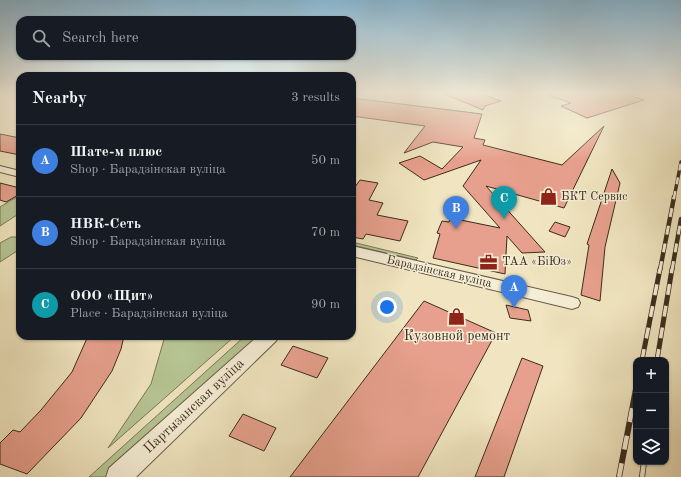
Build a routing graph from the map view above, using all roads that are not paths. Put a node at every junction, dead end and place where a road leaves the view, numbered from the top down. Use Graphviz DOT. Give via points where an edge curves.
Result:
graph roads {
  1 [pos="0,169"];
  2 [pos="16,173"];
  3 [pos="356,254"];
  4 [pos="572,303"];
  5 [pos="266,340"];
  6 [pos="118,477"];
  1 -- 2 [label="street"];
  3 -- 4 [label="street, Барадзінская вуліца"];
  5 -- 6 [label="street, Партызанская вуліца"];
}
